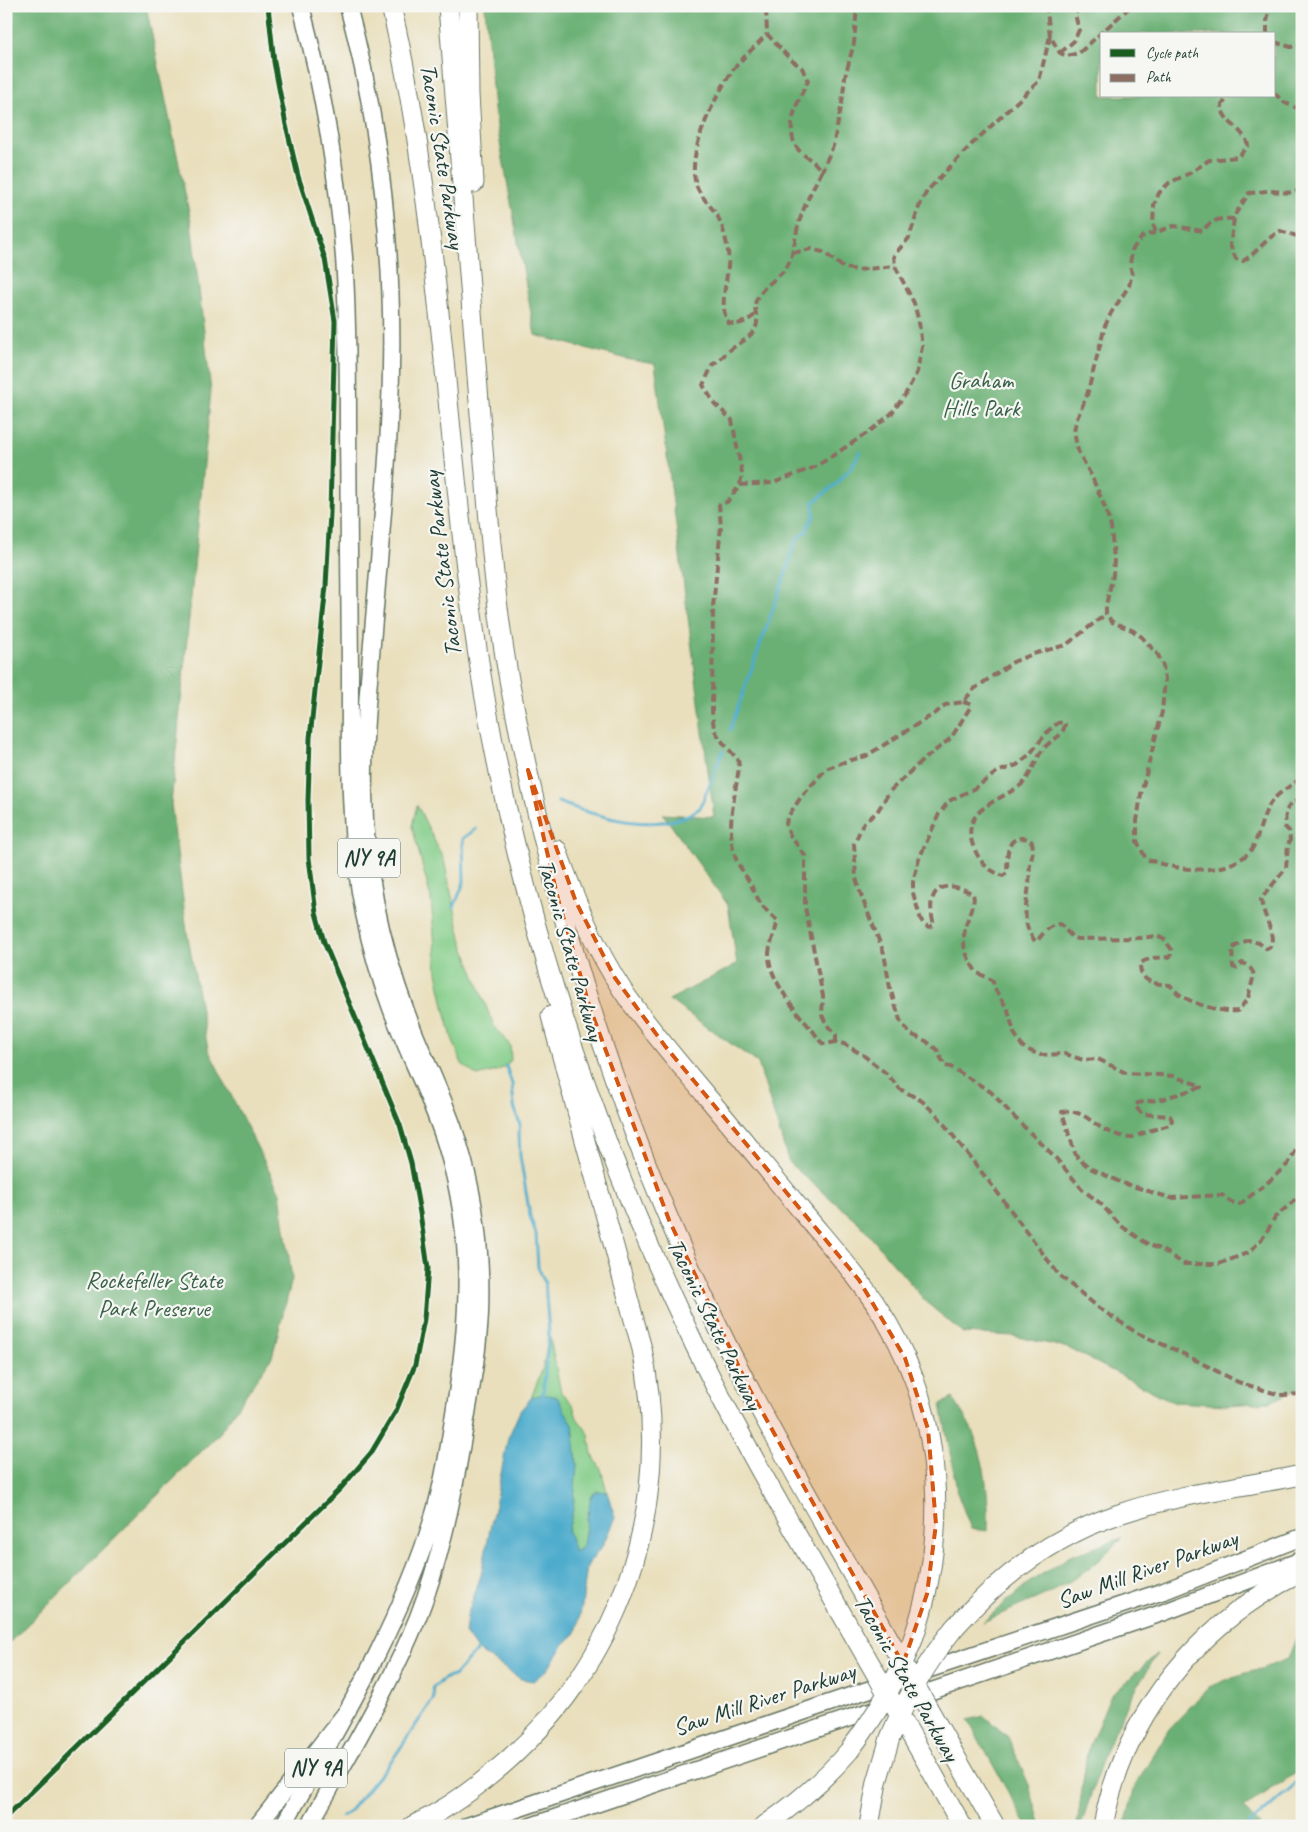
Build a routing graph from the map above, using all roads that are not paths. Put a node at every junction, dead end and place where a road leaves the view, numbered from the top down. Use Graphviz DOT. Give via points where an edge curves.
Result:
graph roads {
  1 [pos="301,6"];
  2 [pos="348,6"];
  3 [pos="391,6"];
  4 [pos="448,6"];
  5 [pos="468,6"];
  6 [pos="467,252"];
  7 [pos="528,770"];
  8 [pos="541,943"];
  9 [pos="1302,1476"];
  10 [pos="1302,1537"];
  11 [pos="1302,1560"];
  12 [pos="1302,1572"];
  13 [pos="348,1710"];
  14 [pos="257,1826"];
  15 [pos="283,1826"];
  16 [pos="310,1826"];
  17 [pos="412,1826"];
  18 [pos="467,1826"];
  19 [pos="531,1826"];
  20 [pos="764,1826"];
  21 [pos="869,1826"];
  22 [pos="962,1826"];
  23 [pos="995,1826"];
  24 [pos="1102,1826"];
  1 -- 13 [label="main road, NY 9A" via="325,106 341,221 345,279 350,780 361,896 390,1007 441,1128 453,1170 468,1274 462,1365 437,1503 396,1614"];
  2 -- 16 [label="main road, NY 9A" via="369,90 376,135 388,238 391,311 389,426 364,753 366,831 377,908 396,984 452,1124 466,1171 477,1232 480,1306 475,1361 455,1485 426,1595 395,1667"];
  3 -- 8 [label="highway, Taconic State Parkway" via="412,105 425,189 485,699 510,829"];
  4 -- 6 [label="highway, Taconic State Parkway"];
  5 -- 6 [label="highway" via="477,227"];
  6 -- 7 [label="highway, Taconic State Parkway" via="501,628"];
  7 -- 20 [label="highway, bridge" via="582,916 615,978 665,1046 859,1280 906,1358 928,1429 934,1464 935,1542 923,1610 912,1642 888,1693 849,1751 804,1796"];
  7 -- 23 [label="highway, Taconic State Parkway, bridge" via="578,971 654,1186 750,1390"];
  8 -- 17 [label="highway" via="554,1030 645,1362 652,1436 648,1498 638,1551 624,1593 600,1644 574,1686 544,1725 503,1765 449,1805"];
  8 -- 22 [label="highway, Taconic State Parkway, bridge" via="588,1091 658,1266 724,1403"];
  9 -- 21 [label="highway, bridge" via="1160,1502 1120,1514 1047,1548 1015,1570 954,1628 922,1674 890,1738"];
  10 -- 18 [label="main road, Saw Mill River Parkway" via="1134,1601"];
  11 -- 19 [label="main road, Saw Mill River Parkway" via="1162,1613"];
  12 -- 24 [label="highway" via="1235,1612 1172,1673 1146,1711 1130,1743 1115,1779"];
  13 -- 14 [label="main road"];
  13 -- 15 [label="main road, NY 9A"];
}
